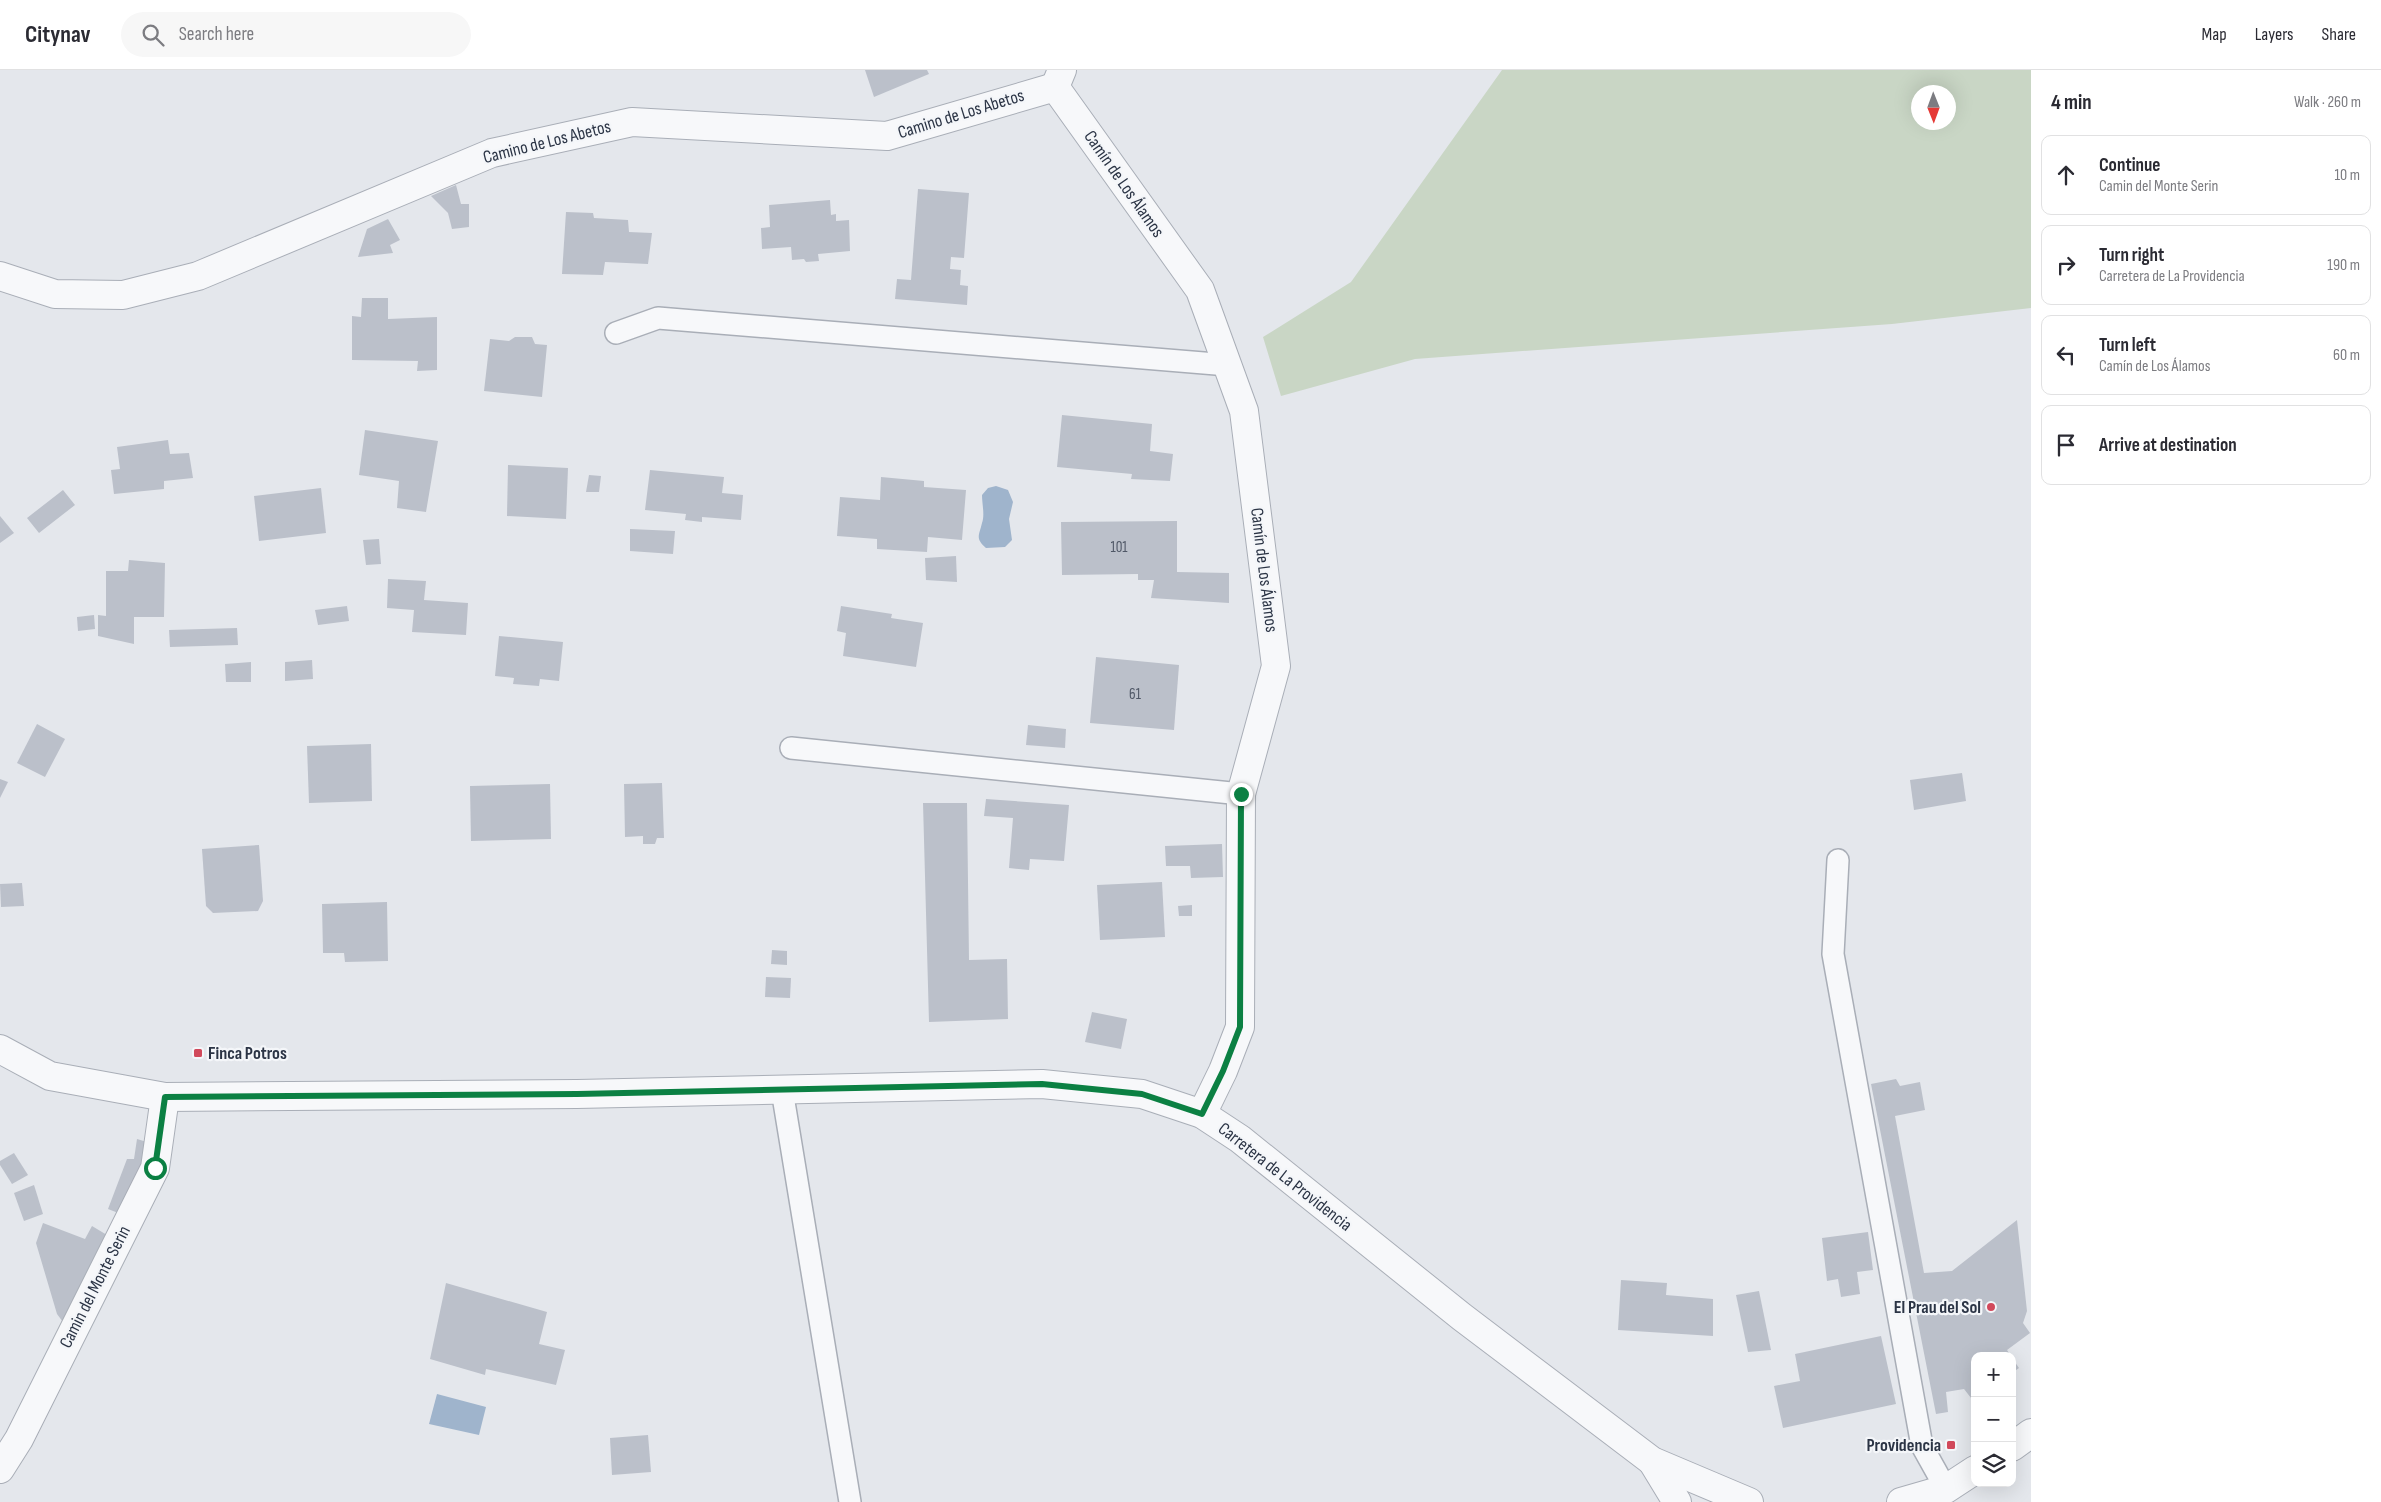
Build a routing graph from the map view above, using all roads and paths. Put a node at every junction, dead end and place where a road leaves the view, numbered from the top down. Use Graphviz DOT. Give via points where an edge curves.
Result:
graph roads {
  1 [pos="1058,78"];
  2 [pos="0,276"];
  3 [pos="616,333"];
  4 [pos="1228,365"];
  5 [pos="791,748"];
  6 [pos="1241,794"];
  7 [pos="1838,860"];
  8 [pos="0,1049"];
  9 [pos="782,1090"];
  10 [pos="165,1097"];
  11 [pos="1202,1114"];
  12 [pos="1652,1461"];
  13 [pos="0,1469"];
  14 [pos="1971,1473"];
  15 [pos="1941,1496"];
  16 [pos="850,1502"];
  17 [pos="1677,1502"];
  18 [pos="1749,1502"];
  19 [pos="1901,1502"];
  1 -- 2 [label="street, Camino de Los Abetos" via="887,136 632,122 492,154 198,276 123,295 55,294"];
  1 -- 4 [label="street, Camín de Los Álamos" via="1200,290"];
  3 -- 4 [label="lane" via="658,318"];
  4 -- 6 [label="street, Camín de Los Álamos" via="1244,412 1276,666"];
  5 -- 6 [label="lane"];
  6 -- 11 [label="street, Camín de Los Álamos" via="1240,1027"];
  7 -- 15 [label="lane" via="1833,954 1922,1446"];
  8 -- 10 [label="street, Carretera de La Providencia" via="50,1076"];
  9 -- 10 [label="street, Carretera de La Providencia"];
  9 -- 11 [label="street, Carretera de La Providencia" via="1042,1084 1142,1094"];
  9 -- 16 [label="lane"];
  10 -- 13 [label="street, Camin del Monte Serin" via="155,1168 19,1439"];
  11 -- 12 [label="street, Carretera de La Providencia" via="1240,1139 1462,1317"];
  12 -- 17 [label="street"];
  12 -- 18 [label="street, Carretera de La Providencia"];
  14 -- 15 [label="street"];
  15 -- 19 [label="street"];
}
